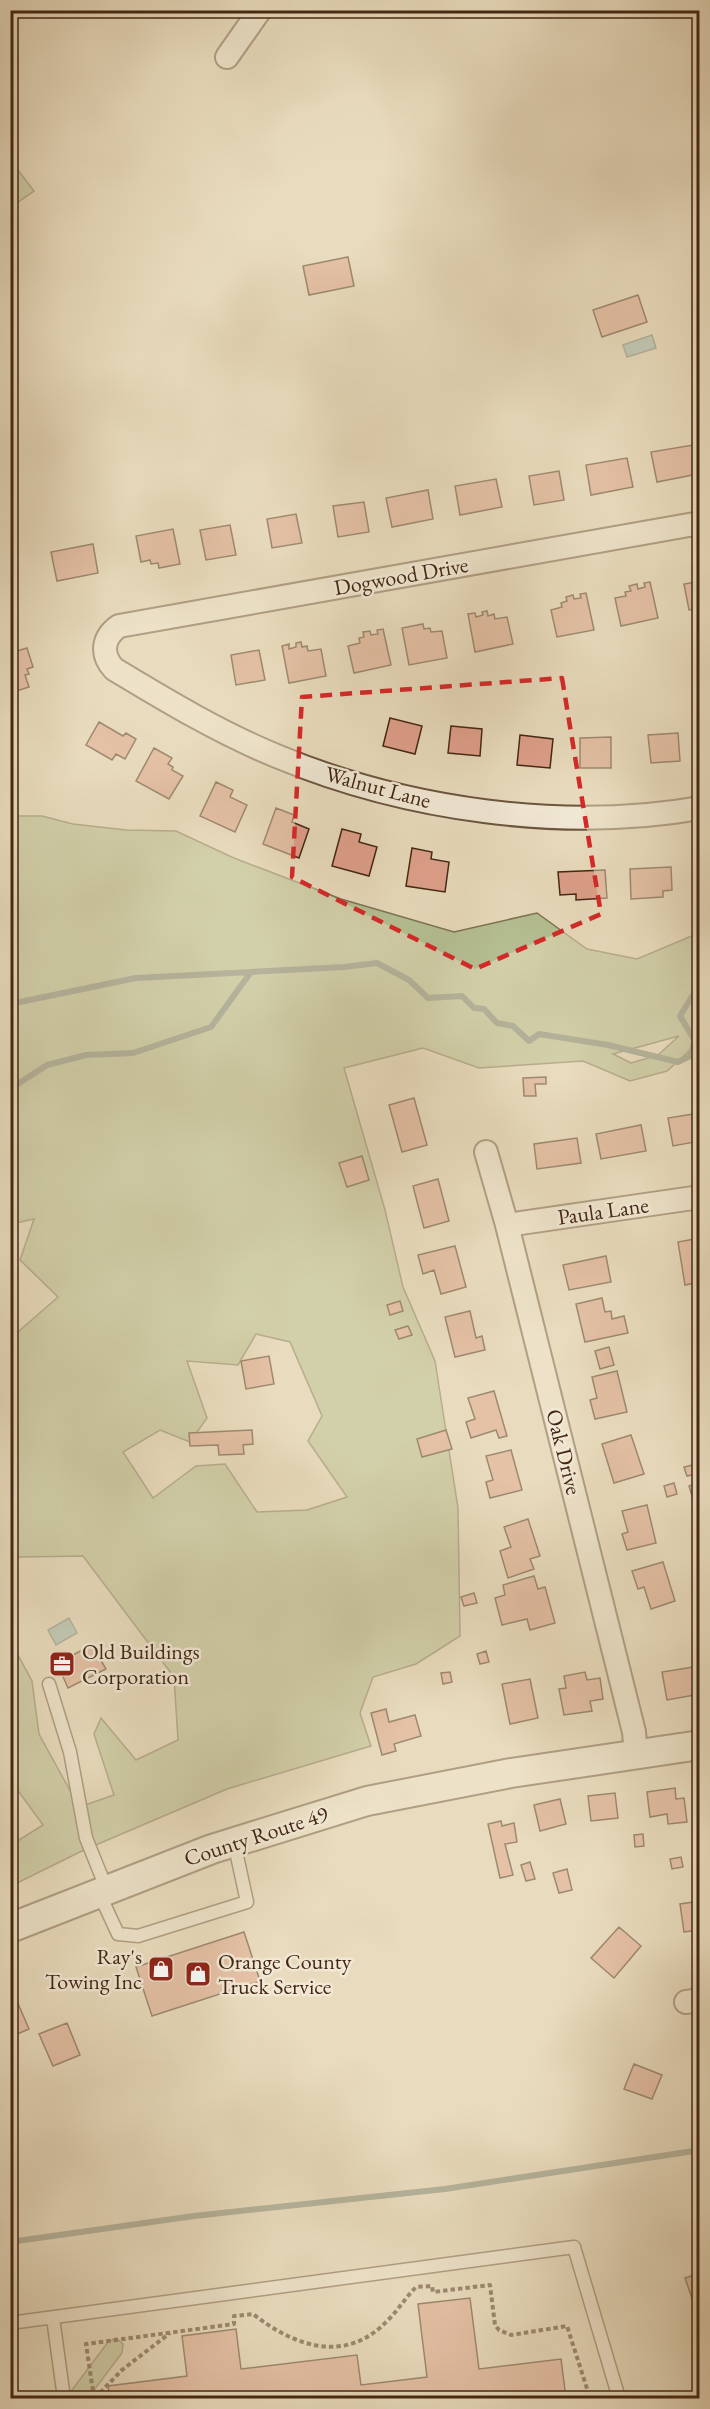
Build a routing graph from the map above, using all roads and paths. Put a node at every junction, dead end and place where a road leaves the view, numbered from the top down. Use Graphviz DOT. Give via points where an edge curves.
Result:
graph roads {
  1 [pos="260,10"];
  2 [pos="227,57"];
  3 [pos="699,523"];
  4 [pos="107,638"];
  5 [pos="699,808"];
  6 [pos="486,1152"];
  7 [pos="699,1197"];
  8 [pos="507,1225"];
  9 [pos="49,1684"];
  10 [pos="699,1745"];
  11 [pos="636,1754"];
  12 [pos="234,1842"];
  13 [pos="103,1891"];
  14 [pos="10,1928"];
  15 [pos="53,2318"];
  16 [pos="10,2324"];
  17 [pos="170,2332"];
  18 [pos="64,2398"];
  19 [pos="94,2398"];
  20 [pos="590,2398"];
  21 [pos="619,2398"];
  1 -- 2 [label="street"];
  3 -- 4 [label="street, Dogwood Drive" via="119,626"];
  4 -- 5 [label="street, Walnut Lane" via="108,663 142,686 279,758 353,783 455,807 542,817 658,815"];
  6 -- 8 [label="street, Oak Drive"];
  7 -- 8 [label="street, Paula Lane"];
  8 -- 11 [label="street, Oak Drive" via="634,1732"];
  9 -- 13 [label="lane" via="70,1752 86,1838"];
  10 -- 11 [label="street, County Route 49"];
  11 -- 12 [label="street, County Route 49" via="367,1801"];
  12 -- 13 [label="street, County Route 49"];
  12 -- 13 [label="lane" via="247,1902 138,1936 118,1934"];
  13 -- 14 [label="street, County Route 49"];
  15 -- 16 [label="lane"];
  15 -- 18 [label="lane"];
  15 -- 21 [label="lane" via="574,2247"];
  17 -- 19 [label="path"];
  17 -- 19 [label="path" via="86,2344"];
  17 -- 20 [label="path" via="234,2324 234,2316 253,2314 292,2338 312,2346 334,2348 372,2333 416,2287 432,2286 433,2292 490,2285 495,2325 506,2334 567,2326"];
}
